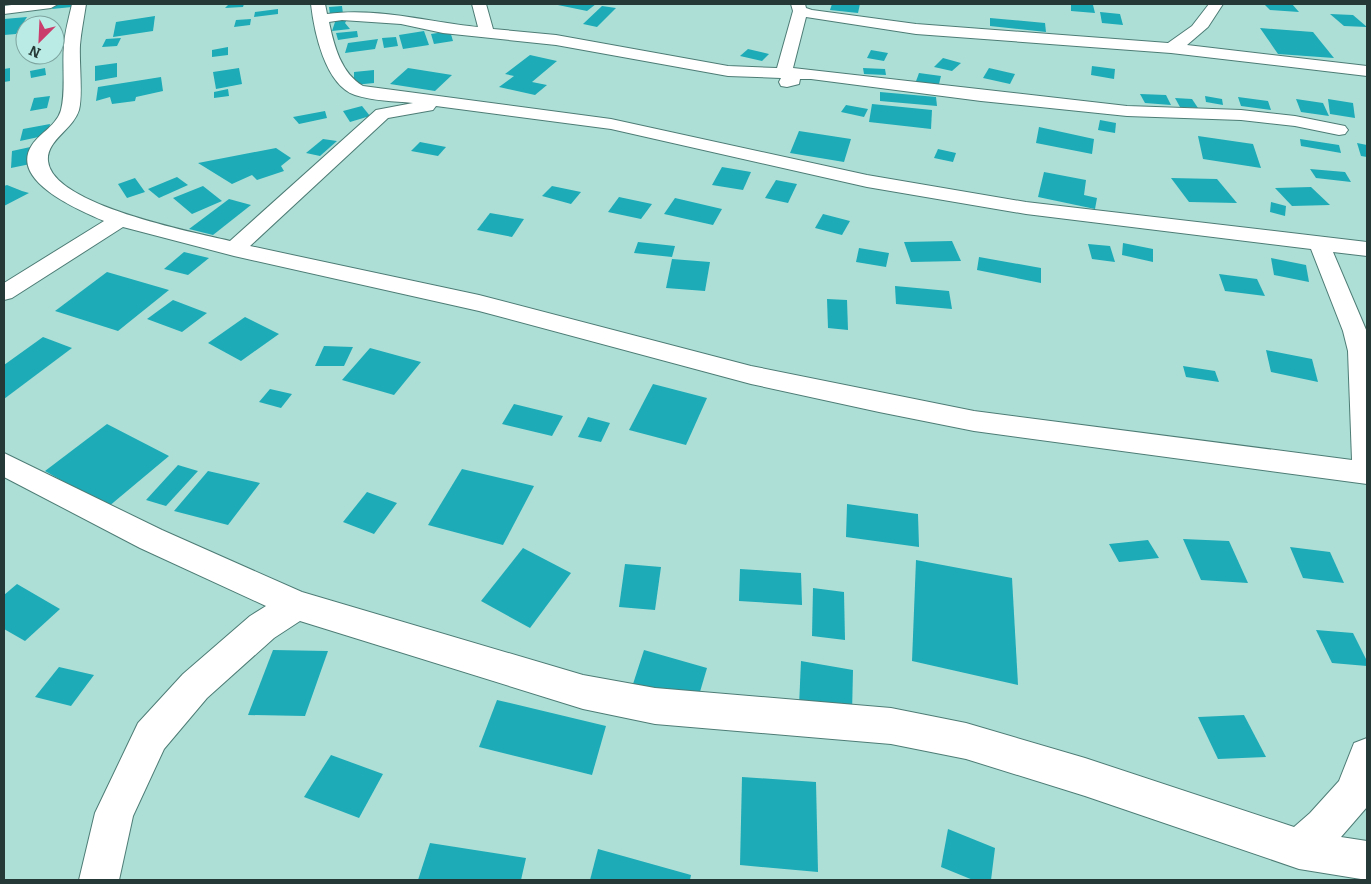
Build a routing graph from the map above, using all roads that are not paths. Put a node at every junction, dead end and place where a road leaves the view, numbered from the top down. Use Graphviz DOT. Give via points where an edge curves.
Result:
graph roads {
  1 [pos="51,4"];
  2 [pos="79,4"];
  3 [pos="479,4"];
  4 [pos="1216,4"];
  5 [pos="799,7"];
  6 [pos="415,9"];
  7 [pos="4,10"];
  8 [pos="320,11"];
  9 [pos="401,20"];
  10 [pos="487,33"];
  11 [pos="1171,48"];
  12 [pos="1367,71"];
  13 [pos="784,72"];
  14 [pos="716,86"];
  15 [pos="359,91"];
  16 [pos="453,102"];
  17 [pos="382,114"];
  18 [pos="1339,130"];
  19 [pos="120,220"];
  20 [pos="1319,244"];
  21 [pos="1367,249"];
  22 [pos="234,250"];
  23 [pos="4,292"];
  24 [pos="4,464"];
  25 [pos="1367,473"];
  26 [pos="297,606"];
  27 [pos="1367,756"];
  28 [pos="1299,849"];
  29 [pos="1367,860"];
  30 [pos="99,880"];
  1 -- 7 [label="street"];
  2 -- 19 [label="street" via="72,44 70,110 40,147 38,160 41,173 54,186 84,205"];
  3 -- 10 [label="street"];
  4 -- 11 [label="street" via="1207,21"];
  5 -- 11 [label="street" via="833,18 916,29"];
  5 -- 13 [label="street"];
  6 -- 9 [label="street"];
  8 -- 9 [label="street" via="342,16"];
  8 -- 15 [label="street" via="329,54 352,88"];
  9 -- 10 [label="street"];
  10 -- 13 [label="street" via="556,40 699,68"];
  11 -- 12 [label="street"];
  13 -- 14 [label="street" via="793,80"];
  13 -- 18 [label="street" via="1127,111 1241,115"];
  15 -- 16 [label="street"];
  15 -- 17 [label="street"];
  16 -- 17 [label="street"];
  16 -- 20 [label="street" via="611,124 867,181 1026,208"];
  17 -- 22 [label="street"];
  19 -- 22 [label="street"];
  19 -- 23 [label="street"];
  20 -- 21 [label="street"];
  20 -- 25 [label="street" via="1355,331 1360,352"];
  22 -- 25 [label="street" via="479,303 752,375 879,402 1002,425"];
  24 -- 26 [label="street" via="151,539"];
  26 -- 28 [label="street" via="583,692 655,706 890,726 966,741"];
  26 -- 30 [label="street" via="262,627 228,656 195,686 151,736 114,813"];
  27 -- 28 [label="street" via="1354,793"];
  28 -- 29 [label="street"];
}
